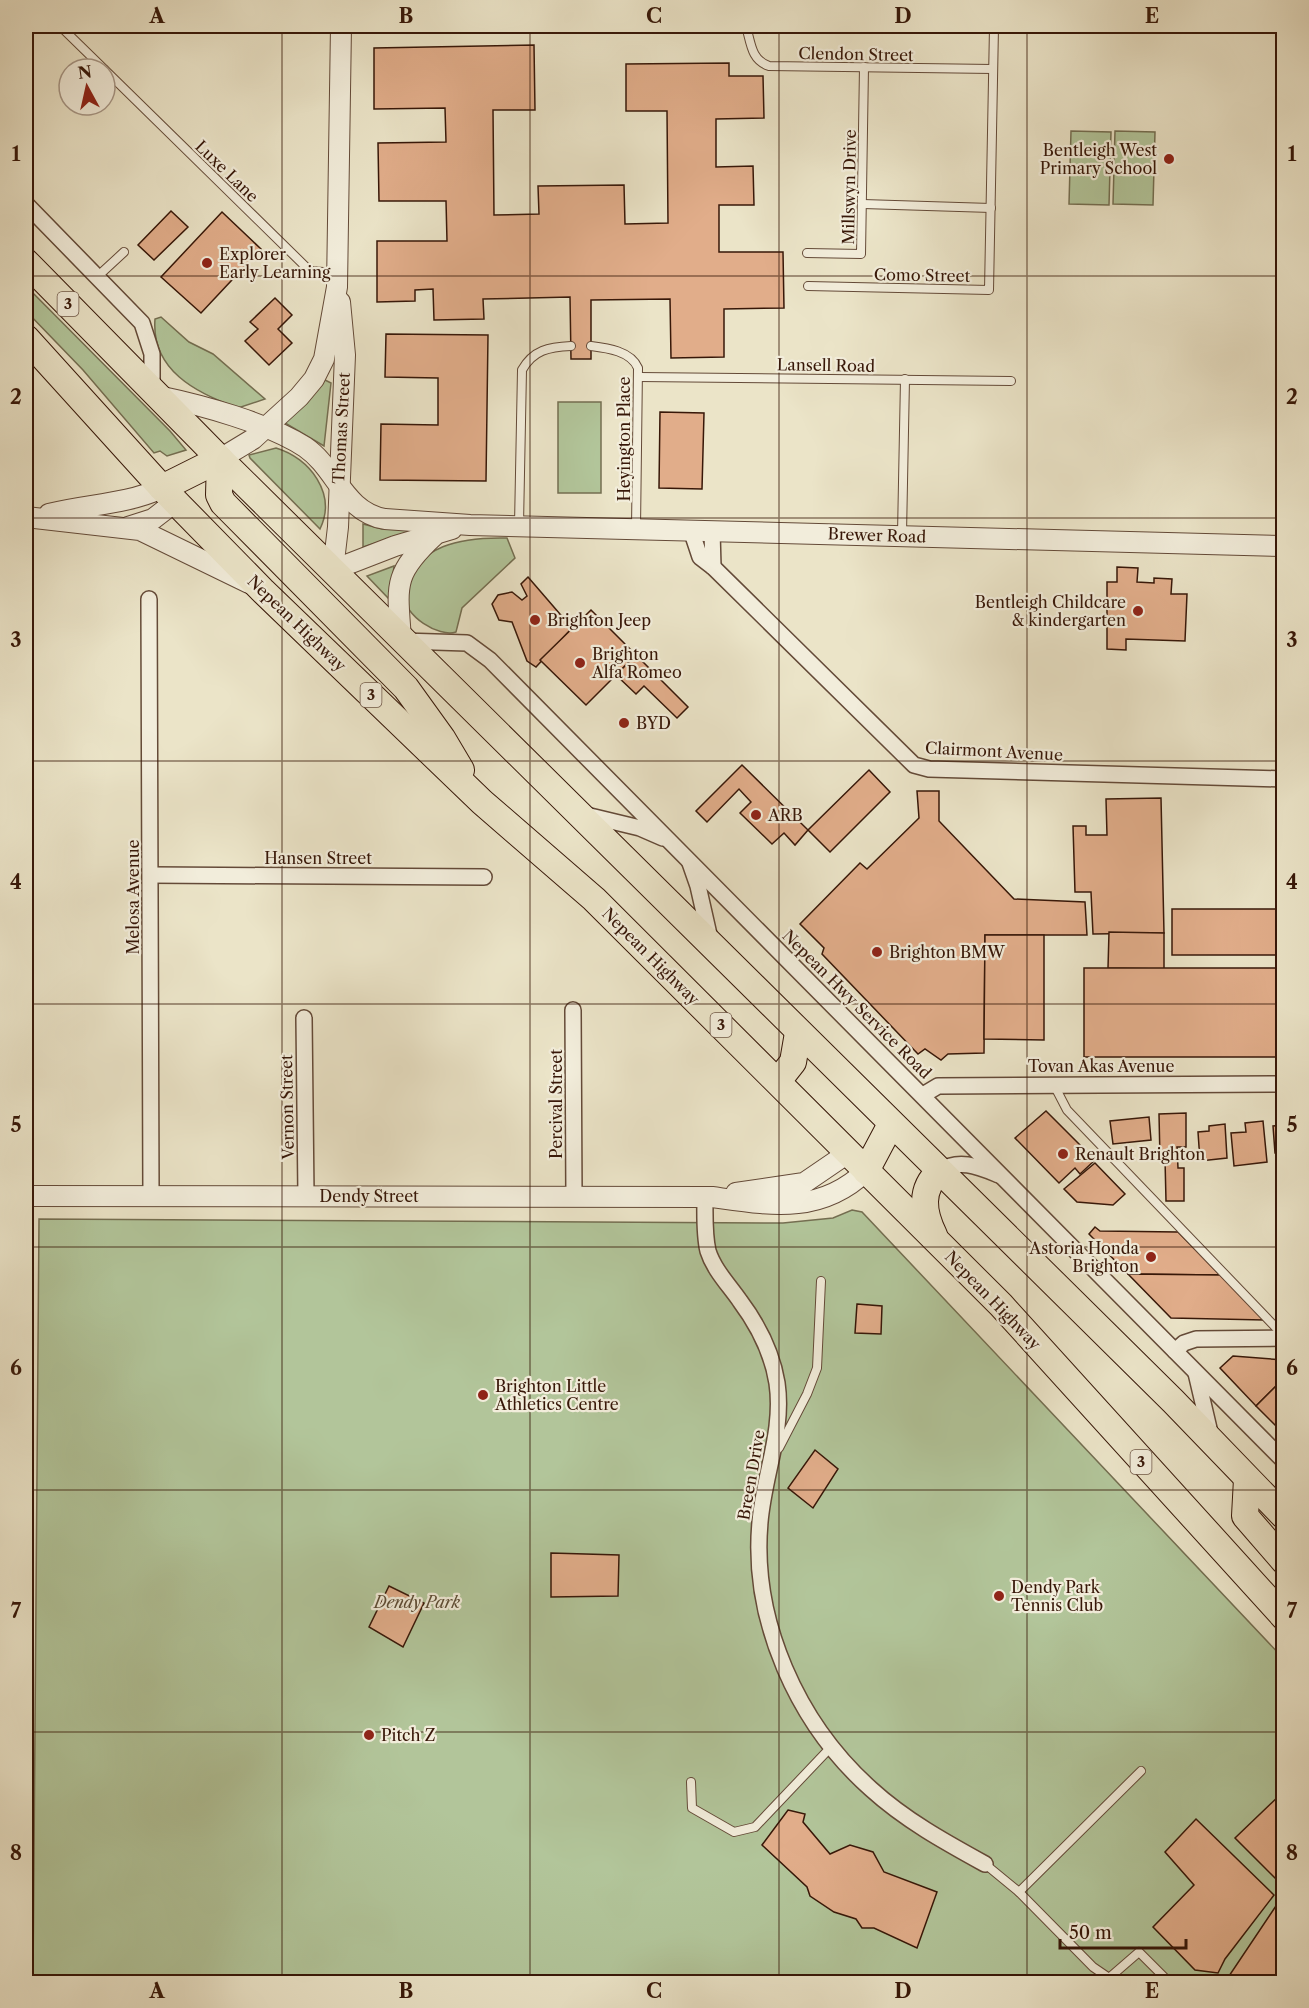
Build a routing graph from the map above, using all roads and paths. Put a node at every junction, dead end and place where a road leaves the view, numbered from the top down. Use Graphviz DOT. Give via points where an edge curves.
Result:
graph roads {
  1 [pos="60,26"];
  2 [pos="340,26"];
  3 [pos="746,26"];
  4 [pos="994,27"];
  5 [pos="91,57"];
  6 [pos="864,67"];
  7 [pos="993,69"];
  8 [pos="117,83"];
  9 [pos="26,204"];
  10 [pos="862,204"];
  11 [pos="991,208"];
  12 [pos="124,252"];
  13 [pos="807,253"];
  14 [pos="26,262"];
  15 [pos="98,276"];
  16 [pos="337,280"];
  17 [pos="808,286"];
  18 [pos="26,338"];
  19 [pos="571,346"];
  20 [pos="591,346"];
  21 [pos="639,377"];
  22 [pos="905,379"];
  23 [pos="1011,381"];
  24 [pos="155,393"];
  25 [pos="264,429"];
  26 [pos="220,459"];
  27 [pos="339,487"];
  28 [pos="169,495"];
  29 [pos="30,517"];
  30 [pos="470,525"];
  31 [pos="114,526"];
  32 [pos="519,526"];
  33 [pos="636,529"];
  34 [pos="692,530"];
  35 [pos="712,531"];
  36 [pos="436,534"];
  37 [pos="902,536"];
  38 [pos="1284,546"];
  39 [pos="713,567"];
  40 [pos="333,570"];
  41 [pos="298,582"];
  42 [pos="263,591"];
  43 [pos="149,599"];
  44 [pos="402,640"];
  45 [pos="380,662"];
  46 [pos="1284,779"];
  47 [pos="476,796"];
  48 [pos="577,813"];
  49 [pos="672,843"];
  50 [pos="685,856"];
  51 [pos="151,875"];
  52 [pos="484,877"];
  53 [pos="713,947"];
  54 [pos="573,1010"];
  55 [pos="304,1018"];
  56 [pos="798,1033"];
  57 [pos="778,1081"];
  58 [pos="1284,1084"];
  59 [pos="1054,1085"];
  60 [pos="923,1095"];
  61 [pos="891,1124"];
  62 [pos="848,1153"];
  63 [pos="866,1171"];
  64 [pos="940,1171"];
  65 [pos="1004,1177"];
  66 [pos="26,1196"];
  67 [pos="151,1196"];
  68 [pos="306,1196"];
  69 [pos="574,1197"];
  70 [pos="708,1197"];
  71 [pos="938,1243"];
  72 [pos="821,1281"];
  73 [pos="1284,1337"];
  74 [pos="1175,1351"];
  75 [pos="1195,1370"];
  76 [pos="1215,1447"];
  77 [pos="1284,1461"];
  78 [pos="772,1462"];
  79 [pos="1247,1479"];
  80 [pos="1284,1516"];
  81 [pos="1284,1561"];
  82 [pos="1284,1617"];
  83 [pos="831,1747"];
  84 [pos="1141,1771"];
  85 [pos="691,1782"];
  86 [pos="985,1864"];
  87 [pos="1019,1893"];
  88 [pos="1112,1980"];
  89 [pos="1169,1983"];
  1 -- 5 [label="lane, Luxe Lane"];
  2 -- 16 [label="street, Thomas Street"];
  3 -- 6 [label="lane, Clendon Street" via="753,54 763,64"];
  4 -- 7 [label="lane"];
  6 -- 7 [label="lane, Clendon Street"];
  6 -- 10 [label="lane, Millswyn Drive"];
  7 -- 11 [label="lane, Como Street"];
  8 -- 16 [label="lane, Luxe Lane" via="309,271"];
  9 -- 15 [label="street"];
  10 -- 11 [label="lane"];
  10 -- 13 [label="lane, Millswyn Drive" via="861,254"];
  11 -- 17 [label="lane, Como Street" via="989,290"];
  12 -- 15 [label="lane"];
  14 -- 24 [label="highway, 3"];
  15 -- 24 [label="street" via="146,330"];
  16 -- 25 [label="street, Thomas Street" via="325,354 318,373"];
  16 -- 27 [label="street, Thomas Street" via="345,355"];
  18 -- 28 [label="highway, Nepean Highway / 3"];
  19 -- 32 [label="lane" via="546,348 528,360 522,370"];
  20 -- 21 [label="lane, Heyington Place" via="632,358"];
  21 -- 22 [label="lane, Lansell Road"];
  21 -- 33 [label="lane, Heyington Place"];
  22 -- 23 [label="lane, Lansell Road"];
  22 -- 37 [label="lane"];
  24 -- 25 [label="street, Brewer Road"];
  24 -- 26 [label="highway, 3"];
  25 -- 26 [label="street, Thomas Street"];
  25 -- 27 [label="street, Brewer Road" via="307,449"];
  26 -- 28 [label="highway"];
  26 -- 40 [label="highway, 3"];
  26 -- 41 [label="highway" via="222,502"];
  27 -- 30 [label="street, Brewer Road" via="356,506 376,518"];
  27 -- 40 [label="street, Thomas Street"];
  28 -- 29 [label="street"];
  28 -- 31 [label="street" via="143,524"];
  28 -- 42 [label="highway, Nepean Highway / 3"];
  29 -- 31 [label="street"];
  30 -- 32 [label="street, Brewer Road"];
  30 -- 36 [label="street, Brewer Road"];
  31 -- 42 [label="street" via="147,533"];
  32 -- 33 [label="street, Brewer Road"];
  33 -- 34 [label="street, Brewer Road"];
  34 -- 35 [label="street, Brewer Road"];
  34 -- 39 [label="street, Clairmont Avenue" via="700,557"];
  35 -- 37 [label="street, Brewer Road"];
  35 -- 39 [label="street"];
  36 -- 40 [label="street, Brewer Road"];
  36 -- 44 [label="street" via="412,557 402,574 398,596"];
  37 -- 38 [label="street, Brewer Road"];
  39 -- 46 [label="street, Clairmont Avenue" via="908,760 921,768"];
  40 -- 41 [label="highway"];
  40 -- 44 [label="highway, 3"];
  41 -- 42 [label="highway"];
  41 -- 45 [label="highway"];
  42 -- 47 [label="highway, Nepean Highway / 3"];
  43 -- 51 [label="street, Melosa Avenue"];
  44 -- 45 [label="highway"];
  44 -- 48 [label="highway, 3"];
  44 -- 49 [label="street, Nepean Hwy Service Road" via="462,642 476,648"];
  45 -- 47 [label="highway" via="419,704"];
  47 -- 57 [label="highway, Nepean Highway / 3" via="594,899"];
  48 -- 49 [label="street, Nepean Hwy Service Road" via="640,828"];
  48 -- 53 [label="highway, 3"];
  49 -- 50 [label="street, Nepean Hwy Service Road"];
  50 -- 53 [label="street, Nepean Hwy Service Road" via="698,886"];
  50 -- 60 [label="street, Nepean Hwy Service Road"];
  51 -- 52 [label="street, Hansen Street"];
  51 -- 67 [label="street, Melosa Avenue"];
  53 -- 56 [label="highway, 3"];
  54 -- 69 [label="street, Percival Street"];
  55 -- 68 [label="street, Vernon Street"];
  56 -- 57 [label="highway" via="793,1062"];
  56 -- 61 [label="highway, 3"];
  57 -- 62 [label="highway, Nepean Highway / 3"];
  58 -- 59 [label="street, Tovan Akas Avenue"];
  59 -- 60 [label="street, Tovan Akas Avenue" via="938,1086"];
  59 -- 73 [label="lane" via="1067,1110"];
  60 -- 65 [label="street, Nepean Hwy Service Road"];
  61 -- 62 [label="highway"];
  61 -- 63 [label="highway"];
  61 -- 64 [label="highway, 3"];
  62 -- 63 [label="highway, Nepean Highway / 3"];
  62 -- 70 [label="street, Dendy Street" via="799,1185"];
  63 -- 70 [label="street, Dendy Street" via="840,1192 804,1203 767,1204"];
  63 -- 71 [label="highway, Nepean Highway / 3"];
  64 -- 65 [label="street, Nepean Hwy Service Road" via="950,1165 968,1164"];
  64 -- 71 [label="highway" via="928,1184 924,1202"];
  64 -- 76 [label="highway, 3"];
  65 -- 74 [label="street, Nepean Hwy Service Road"];
  66 -- 67 [label="street, Dendy Street"];
  67 -- 68 [label="street, Dendy Street"];
  68 -- 69 [label="street, Dendy Street"];
  69 -- 70 [label="street, Dendy Street"];
  70 -- 78 [label="street, Breen Drive" via="708,1252 758,1326 772,1362 777,1383 778,1427"];
  71 -- 82 [label="highway, Nepean Highway / 3" via="1001,1305"];
  72 -- 78 [label="lane" via="817,1368"];
  73 -- 74 [label="street" via="1196,1339 1184,1342"];
  74 -- 75 [label="street, Nepean Hwy Service Road"];
  75 -- 76 [label="street"];
  75 -- 77 [label="street, Nepean Hwy Service Road"];
  76 -- 79 [label="highway, 3"];
  78 -- 83 [label="street, Breen Drive" via="759,1522 764,1602 787,1672"];
  79 -- 80 [label="highway, 3"];
  79 -- 81 [label="highway" via="1245,1516"];
  83 -- 85 [label="lane" via="755,1827 734,1832 692,1808"];
  83 -- 86 [label="street, Breen Drive" via="871,1790 896,1810 933,1836"];
  84 -- 87 [label="lane"];
  86 -- 87 [label="lane"];
  87 -- 88 [label="lane" via="1093,1967"];
  88 -- 89 [label="lane" via="1139,1952"];
}
